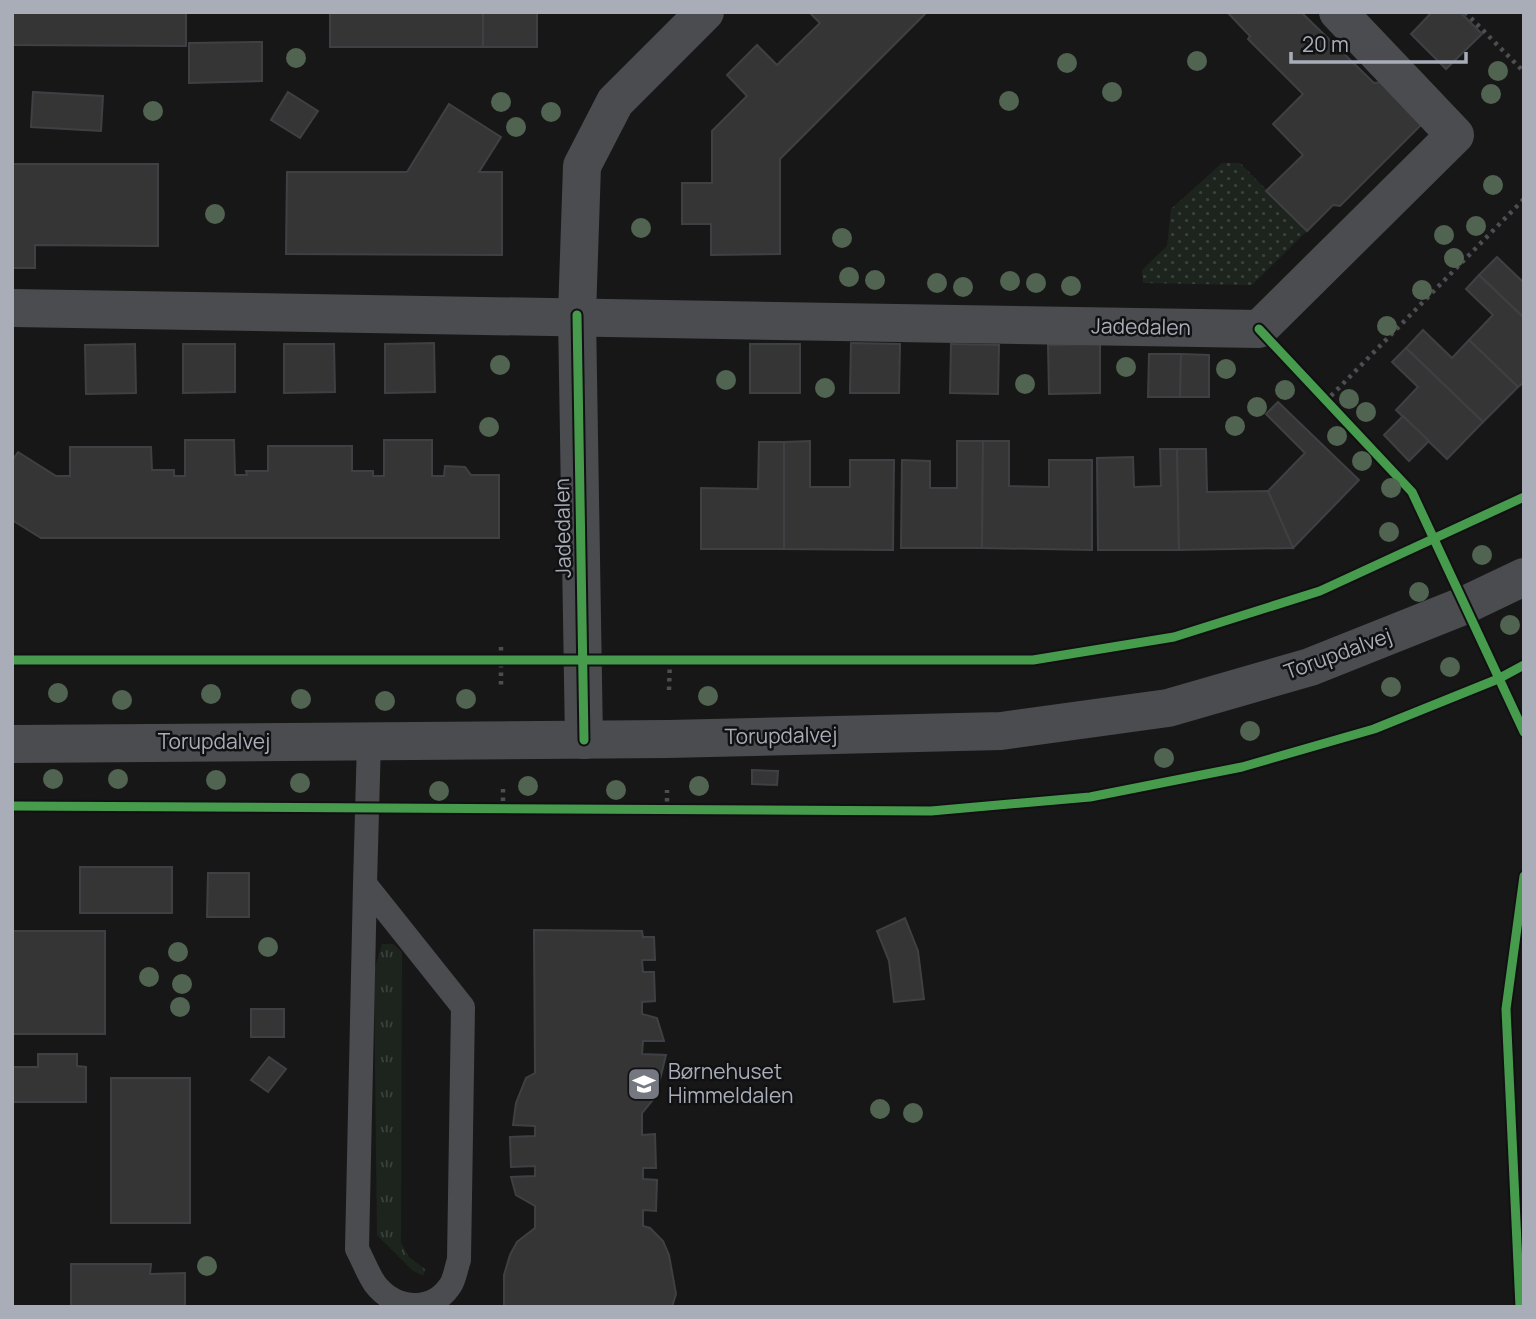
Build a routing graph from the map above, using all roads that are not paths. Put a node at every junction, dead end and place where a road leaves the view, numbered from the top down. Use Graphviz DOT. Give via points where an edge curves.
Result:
graph roads {
  1 [pos="705,12"];
  2 [pos="1338,12"];
  3 [pos="12,307"];
  4 [pos="577,315"];
  5 [pos="1524,577"];
  6 [pos="584,740"];
  7 [pos="369,741"];
  8 [pos="12,744"];
  9 [pos="365,884"];
  1 -- 4 [label="street, Jadedalen" via="615,102 582,166"];
  2 -- 4 [label="street, Jadedalen" via="1455,135 1259,330"];
  3 -- 4 [label="street, Jadedalen"];
  4 -- 6 [label="street, Jadedalen"];
  5 -- 6 [label="street, Torupdalvej" via="1310,667 1168,708 1001,731"];
  6 -- 7 [label="street, Torupdalvej"];
  7 -- 8 [label="street, Torupdalvej"];
  7 -- 9 [label="lane"];
  9 -- 9 [label="lane" via="463,1007 459,1259 452,1285 438,1299 417,1306 395,1302 376,1285 357,1249"];
}
